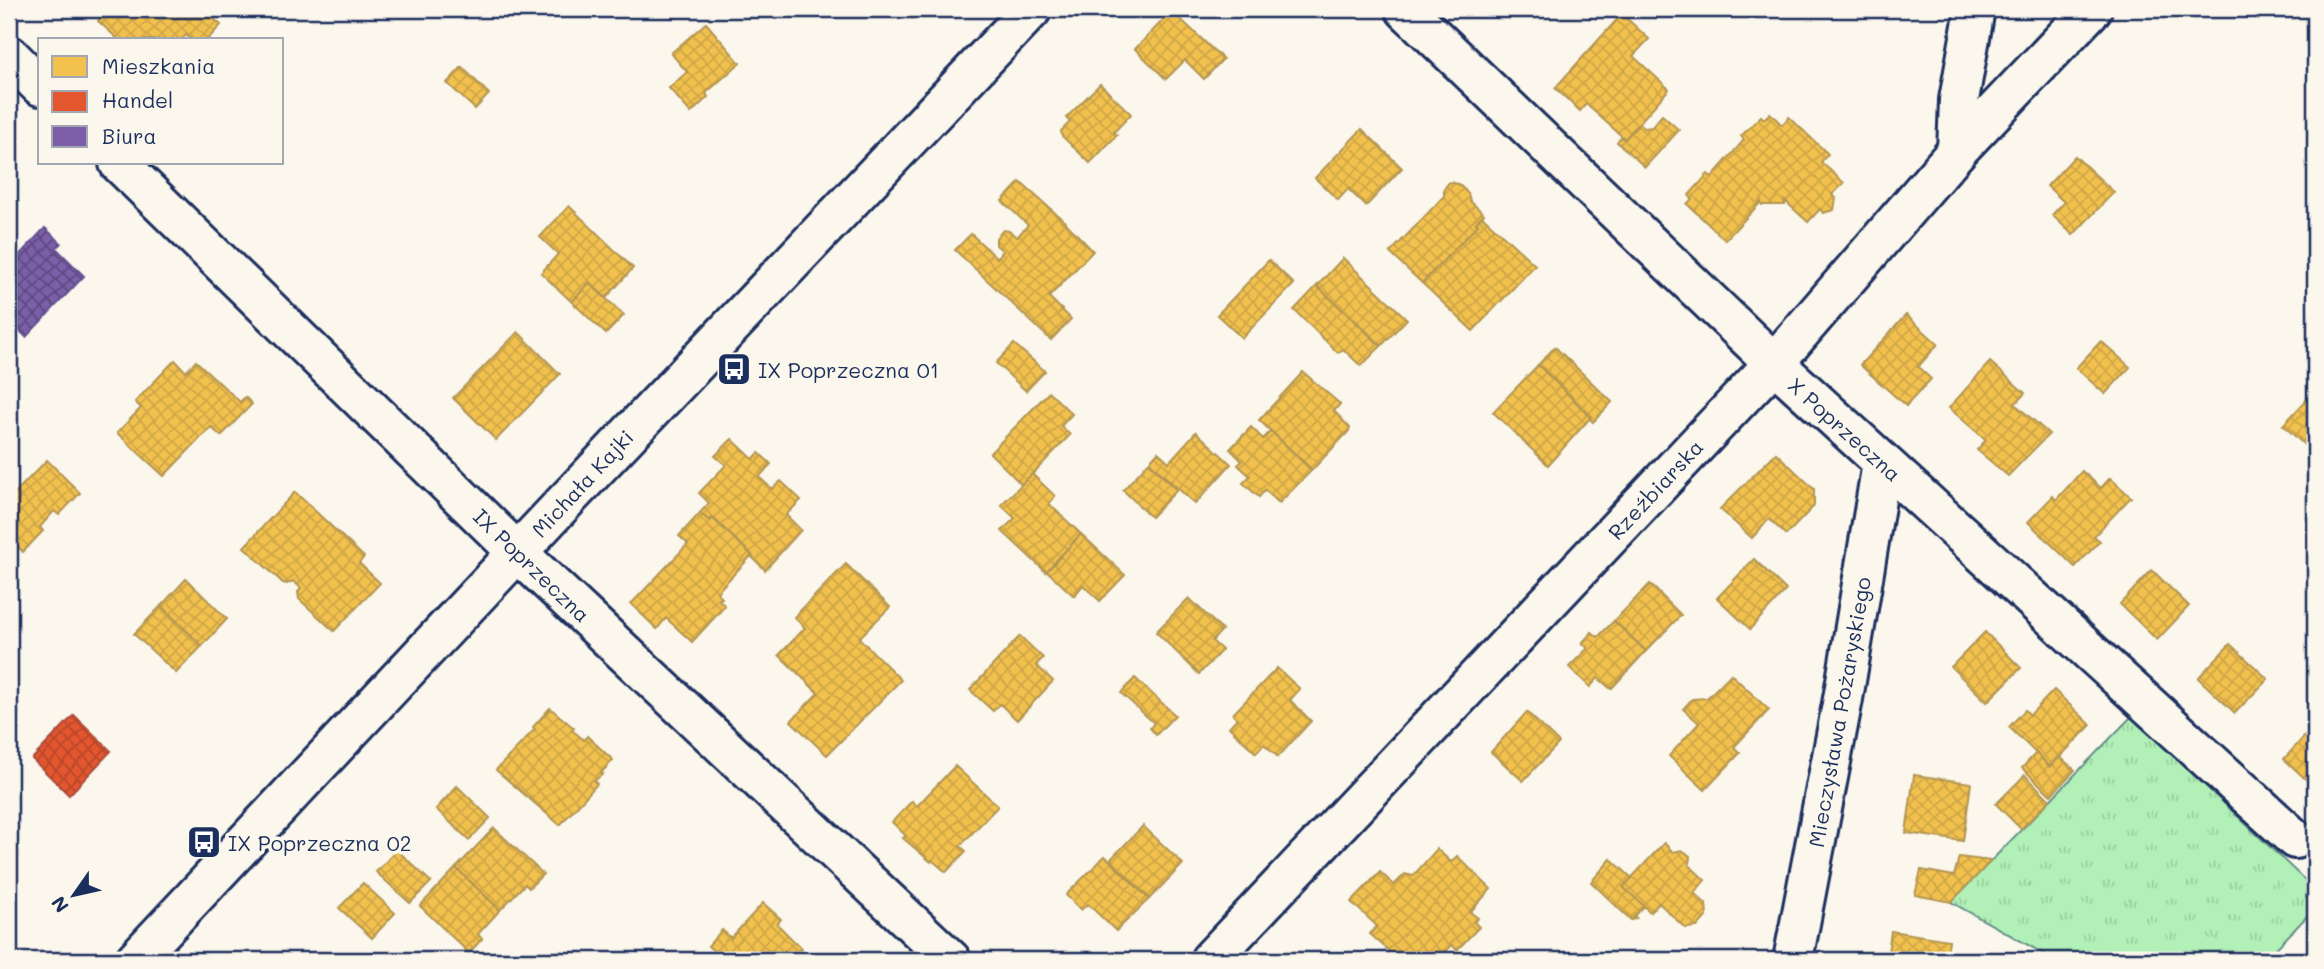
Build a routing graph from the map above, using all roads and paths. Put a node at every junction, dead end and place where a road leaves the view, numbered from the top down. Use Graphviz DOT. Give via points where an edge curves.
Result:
graph roads {
  1 [pos="1032,9"];
  2 [pos="1405,9"];
  3 [pos="1975,9"];
  4 [pos="2092,9"];
  5 [pos="9,55"];
  6 [pos="38,84"];
  7 [pos="1957,151"];
  8 [pos="120,164"];
  9 [pos="1774,363"];
  10 [pos="1882,463"];
  11 [pos="517,552"];
  12 [pos="2295,839"];
  13 [pos="135,960"];
  14 [pos="951,960"];
  15 [pos="1210,960"];
  16 [pos="1793,960"];
  1 -- 11 [label="street, Michała Kajki"];
  2 -- 9 [label="street, X Poprzeczna"];
  3 -- 7 [label="street" via="1959,100"];
  4 -- 7 [label="street, Rzeźbiarska"];
  5 -- 6 [label="street"];
  7 -- 9 [label="street, Rzeźbiarska"];
  8 -- 11 [label="street, IX Poprzeczna"];
  9 -- 10 [label="street, X Poprzeczna"];
  9 -- 15 [label="street, Rzeźbiarska"];
  10 -- 12 [label="street, X Poprzeczna"];
  10 -- 16 [label="street, Mieczysława Pożaryskiego"];
  11 -- 13 [label="street, Michała Kajki"];
  11 -- 14 [label="street, IX Poprzeczna"];
}
